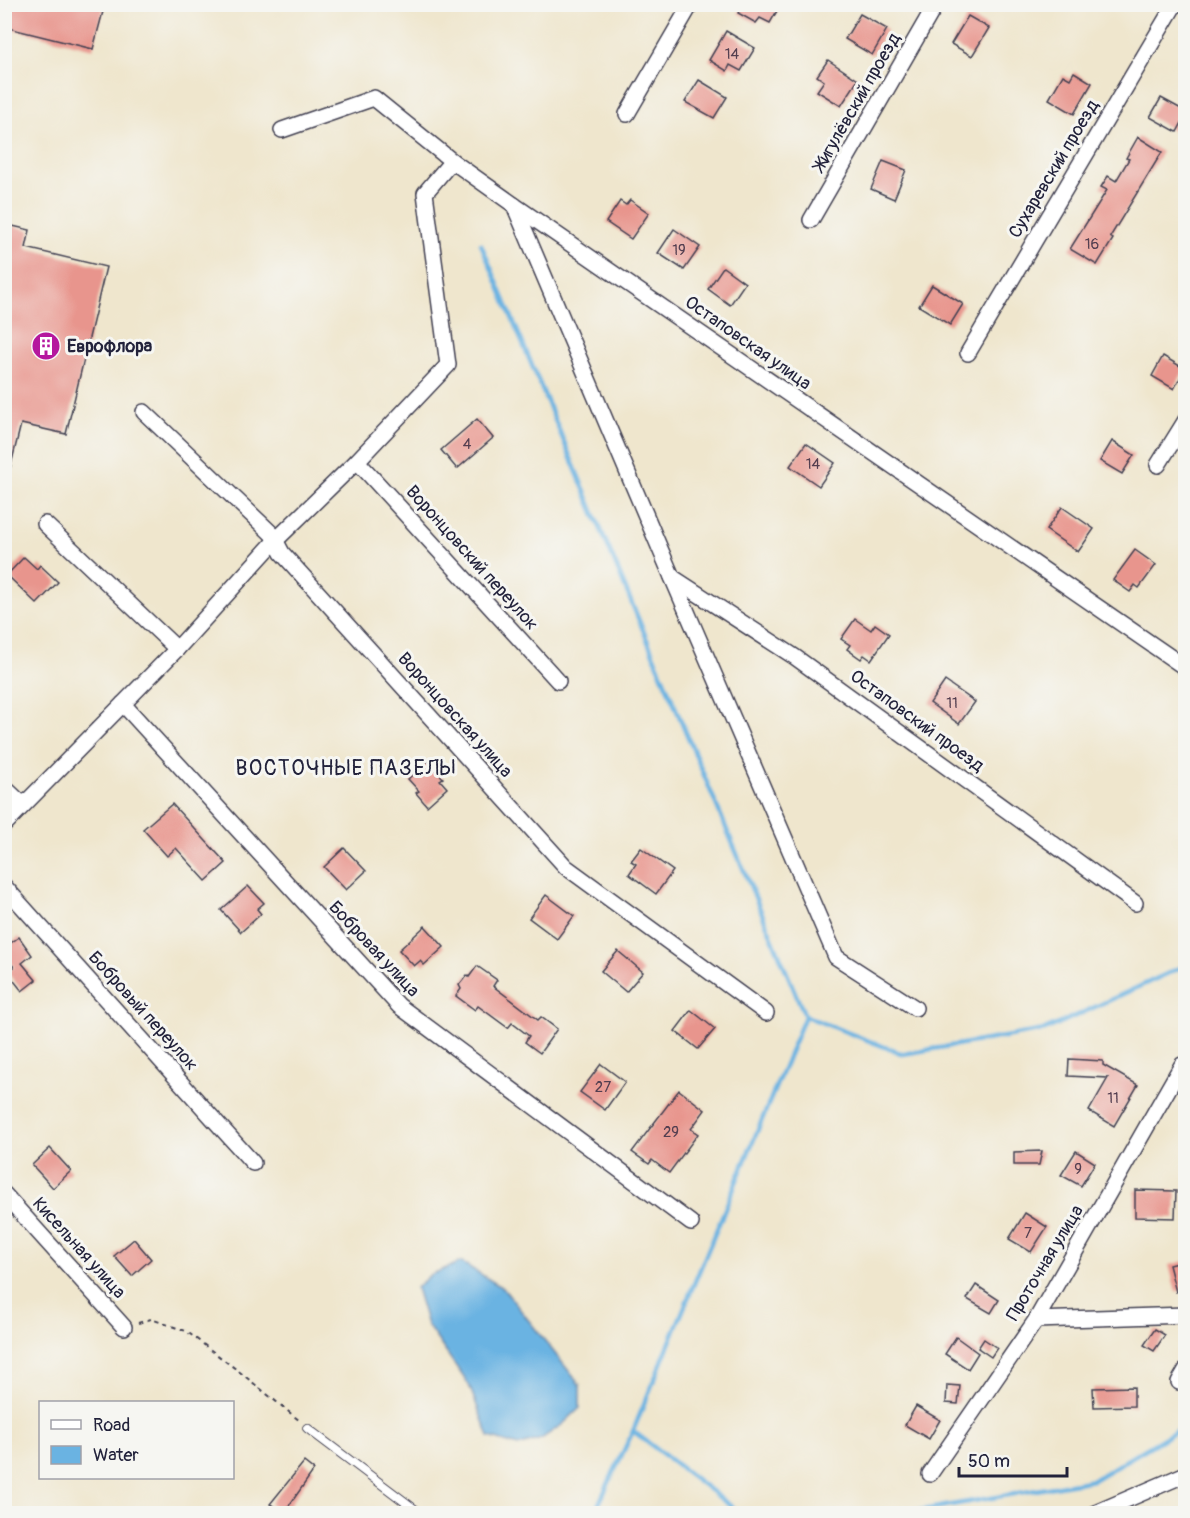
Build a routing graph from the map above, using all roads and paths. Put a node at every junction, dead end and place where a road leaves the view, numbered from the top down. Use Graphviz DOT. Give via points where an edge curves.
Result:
graph roads {
  1 [pos="691,4"];
  2 [pos="936,4"];
  3 [pos="1175,4"];
  4 [pos="627,114"];
  5 [pos="282,130"];
  6 [pos="452,161"];
  7 [pos="514,205"];
  8 [pos="811,220"];
  9 [pos="968,353"];
  10 [pos="144,412"];
  11 [pos="1185,420"];
  12 [pos="357,461"];
  13 [pos="1158,465"];
  14 [pos="45,524"];
  15 [pos="276,540"];
  16 [pos="672,577"];
  17 [pos="177,649"];
  18 [pos="1185,668"];
  19 [pos="558,681"];
  20 [pos="123,704"];
  21 [pos="4,786"];
  22 [pos="23,805"];
  23 [pos="4,825"];
  24 [pos="4,886"];
  25 [pos="1135,903"];
  26 [pos="915,1008"];
  27 [pos="766,1013"];
  28 [pos="1182,1065"];
  29 [pos="253,1163"];
  30 [pos="4,1194"];
  31 [pos="691,1223"];
  32 [pos="1185,1315"];
  33 [pos="1036,1320"];
  34 [pos="124,1327"];
  35 [pos="307,1428"];
  36 [pos="930,1474"];
  37 [pos="1185,1474"];
  38 [pos="421,1514"];
  39 [pos="1093,1514"];
  1 -- 4 [label="street"];
  2 -- 8 [label="street, Жигулёвский проезд"];
  3 -- 9 [label="street, Сухаревский проезд"];
  5 -- 6 [label="street, Остаповская улица" via="374,98"];
  6 -- 7 [label="street, Остаповская улица"];
  6 -- 12 [label="street" via="425,193 448,365"];
  7 -- 16 [label="street"];
  7 -- 18 [label="street, Остаповская улица"];
  10 -- 15 [label="street, Воронцовская улица"];
  11 -- 13 [label="street"];
  12 -- 15 [label="street"];
  12 -- 19 [label="street, Воронцовский переулок"];
  14 -- 17 [label="street"];
  15 -- 17 [label="street"];
  15 -- 27 [label="street, Воронцовская улица" via="282,553 566,867"];
  16 -- 25 [label="street, Остаповский проезд" via="795,657"];
  16 -- 26 [label="street" via="836,957"];
  17 -- 20 [label="street"];
  20 -- 22 [label="street"];
  20 -- 31 [label="street, Бобровая улица" via="399,1006"];
  21 -- 22 [label="street"];
  22 -- 23 [label="street"];
  24 -- 29 [label="street, Бобровый переулок"];
  28 -- 33 [label="street, Проточная улица"];
  30 -- 34 [label="street, Кисельная улица"];
  32 -- 33 [label="street"];
  33 -- 36 [label="street, Проточная улица"];
  34 -- 35 [label="path" via="151,1319 186,1331"];
  35 -- 38 [label="lane"];
  37 -- 39 [label="street"];
}
